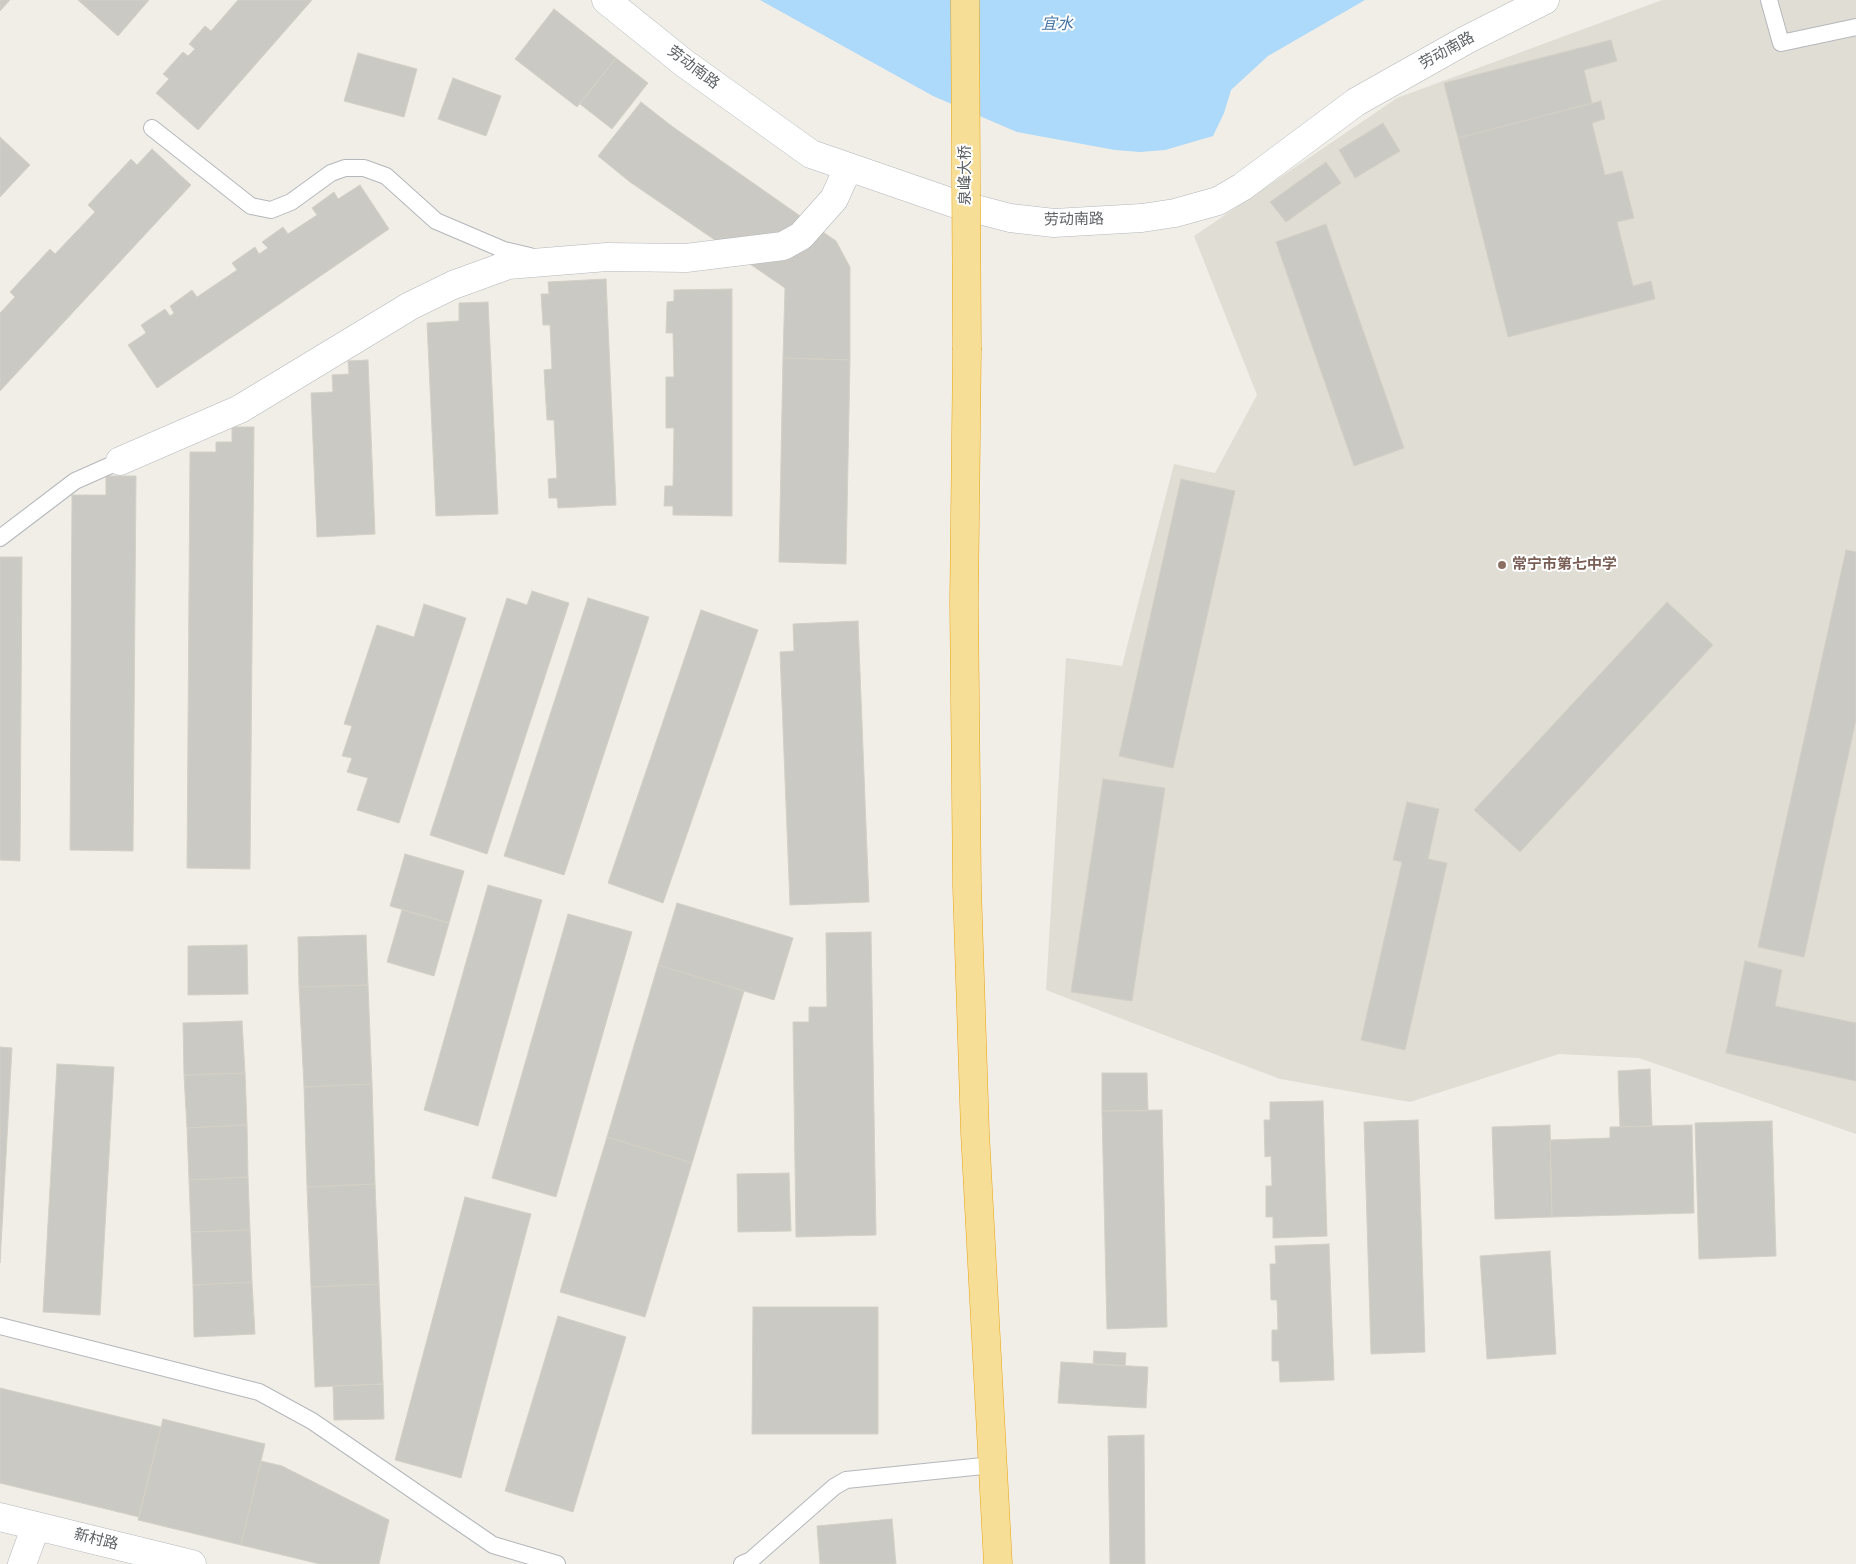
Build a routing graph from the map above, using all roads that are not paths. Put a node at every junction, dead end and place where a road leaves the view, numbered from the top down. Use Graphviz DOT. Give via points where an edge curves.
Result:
graph roads {
  1 [pos="606,0"];
  2 [pos="966,0"];
  3 [pos="1545,0"];
  4 [pos="1769,0"];
  5 [pos="1856,26"];
  6 [pos="152,128"];
  7 [pos="848,168"];
  8 [pos="549,260"];
  9 [pos="120,461"];
  10 [pos="0,538"];
  11 [pos="0,1326"];
  12 [pos="992,1464"];
  13 [pos="0,1518"];
  14 [pos="36,1526"];
  15 [pos="22,1564"];
  16 [pos="192,1564"];
  17 [pos="557,1564"];
  18 [pos="742,1564"];
  19 [pos="998,1564"];
  1 -- 7 [label="street, 劳动南路" via="684,63 799,146"];
  2 -- 12 [label="highway, 泉峰大桥, bridge" via="964,602 967,887 975,1132"];
  3 -- 7 [label="street, 劳动南路" via="1356,102 1242,187 1205,206 1142,218 1054,223 1010,218 952,203"];
  4 -- 5 [label="lane" via="1781,43"];
  6 -- 8 [label="lane" via="251,206 271,210 291,202 331,173 345,168 364,168 386,176 436,222 504,250"];
  7 -- 8 [label="street" via="834,199 801,236 783,246 686,258"];
  8 -- 9 [label="street" via="508,265 453,285 410,306 240,409"];
  9 -- 10 [label="lane" via="75,481"];
  11 -- 17 [label="lane" via="259,1392 312,1421 493,1546"];
  12 -- 18 [label="lane" via="846,1480 751,1560"];
  12 -- 19 [label="highway, 泉峰大桥"];
  13 -- 14 [label="street, 新村路"];
  14 -- 15 [label="street"];
  14 -- 16 [label="street, 新村路"];
}
